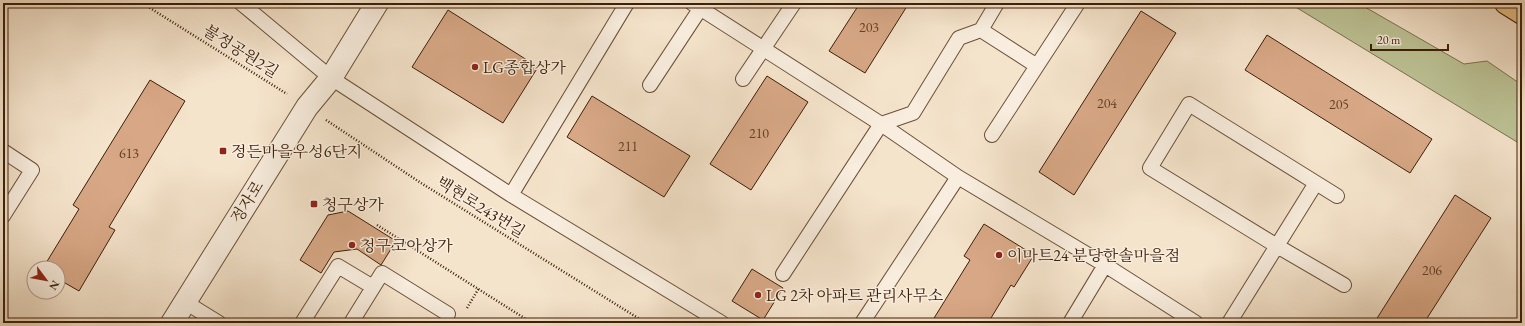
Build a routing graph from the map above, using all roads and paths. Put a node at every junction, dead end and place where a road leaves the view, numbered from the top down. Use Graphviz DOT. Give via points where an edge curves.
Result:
graph roads {
  1 [pos="142,3"];
  2 [pos="241,3"];
  3 [pos="377,3"];
  4 [pos="627,3"];
  5 [pos="794,3"];
  6 [pos="997,3"];
  7 [pos="1078,3"];
  8 [pos="1506,3"];
  9 [pos="699,5"];
  10 [pos="1522,13"];
  11 [pos="981,30"];
  12 [pos="763,49"];
  13 [pos="1037,66"];
  14 [pos="331,78"];
  15 [pos="743,79"];
  16 [pos="650,85"];
  17 [pos="306,107"];
  18 [pos="881,124"];
  19 [pos="992,136"];
  20 [pos="3,152"];
  21 [pos="958,177"];
  22 [pos="1316,183"];
  23 [pos="511,195"];
  24 [pos="1337,196"];
  25 [pos="3,216"];
  26 [pos="377,225"];
  27 [pos="1277,246"];
  28 [pos="1105,265"];
  29 [pos="783,274"];
  30 [pos="1344,285"];
  31 [pos="373,287"];
  32 [pos="480,288"];
  33 [pos="186,302"];
  34 [pos="465,311"];
  35 [pos="448,314"];
  36 [pos="172,323"];
  37 [pos="219,323"];
  38 [pos="302,323"];
  39 [pos="351,323"];
  40 [pos="532,323"];
  41 [pos="646,323"];
  42 [pos="722,323"];
  43 [pos="862,323"];
  44 [pos="1070,323"];
  45 [pos="1196,323"];
  46 [pos="1229,323"];
  1 -- 17 [label="path, 불정공원2길"];
  2 -- 14 [label="lane"];
  3 -- 14 [label="street, 정자로"];
  4 -- 23 [label="lane"];
  5 -- 12 [label="lane"];
  6 -- 11 [label="lane"];
  7 -- 13 [label="lane"];
  8 -- 10 [label="main road"];
  9 -- 12 [label="lane"];
  9 -- 16 [label="lane"];
  11 -- 13 [label="lane"];
  11 -- 18 [label="lane" via="959,38 913,113"];
  12 -- 15 [label="lane"];
  12 -- 18 [label="lane"];
  13 -- 19 [label="lane"];
  14 -- 17 [label="street, 정자로"];
  14 -- 23 [label="lane"];
  17 -- 33 [label="street, 정자로"];
  17 -- 41 [label="path, 백현로243번길" via="421,183"];
  18 -- 21 [label="lane"];
  18 -- 29 [label="lane"];
  20 -- 25 [label="lane" via="32,170"];
  21 -- 28 [label="lane"];
  21 -- 43 [label="lane"];
  22 -- 24 [label="lane"];
  22 -- 27 [label="lane"];
  22 -- 27 [label="lane" via="1189,104 1150,168"];
  23 -- 42 [label="lane"];
  26 -- 32 [label="path"];
  27 -- 30 [label="lane"];
  27 -- 46 [label="lane"];
  28 -- 44 [label="lane"];
  28 -- 45 [label="lane"];
  31 -- 35 [label="lane" via="382,274"];
  31 -- 38 [label="lane" via="338,266"];
  31 -- 39 [label="lane"];
  32 -- 34 [label="path"];
  32 -- 40 [label="path"];
  33 -- 36 [label="street, 정자로"];
  33 -- 37 [label="lane"];
}
